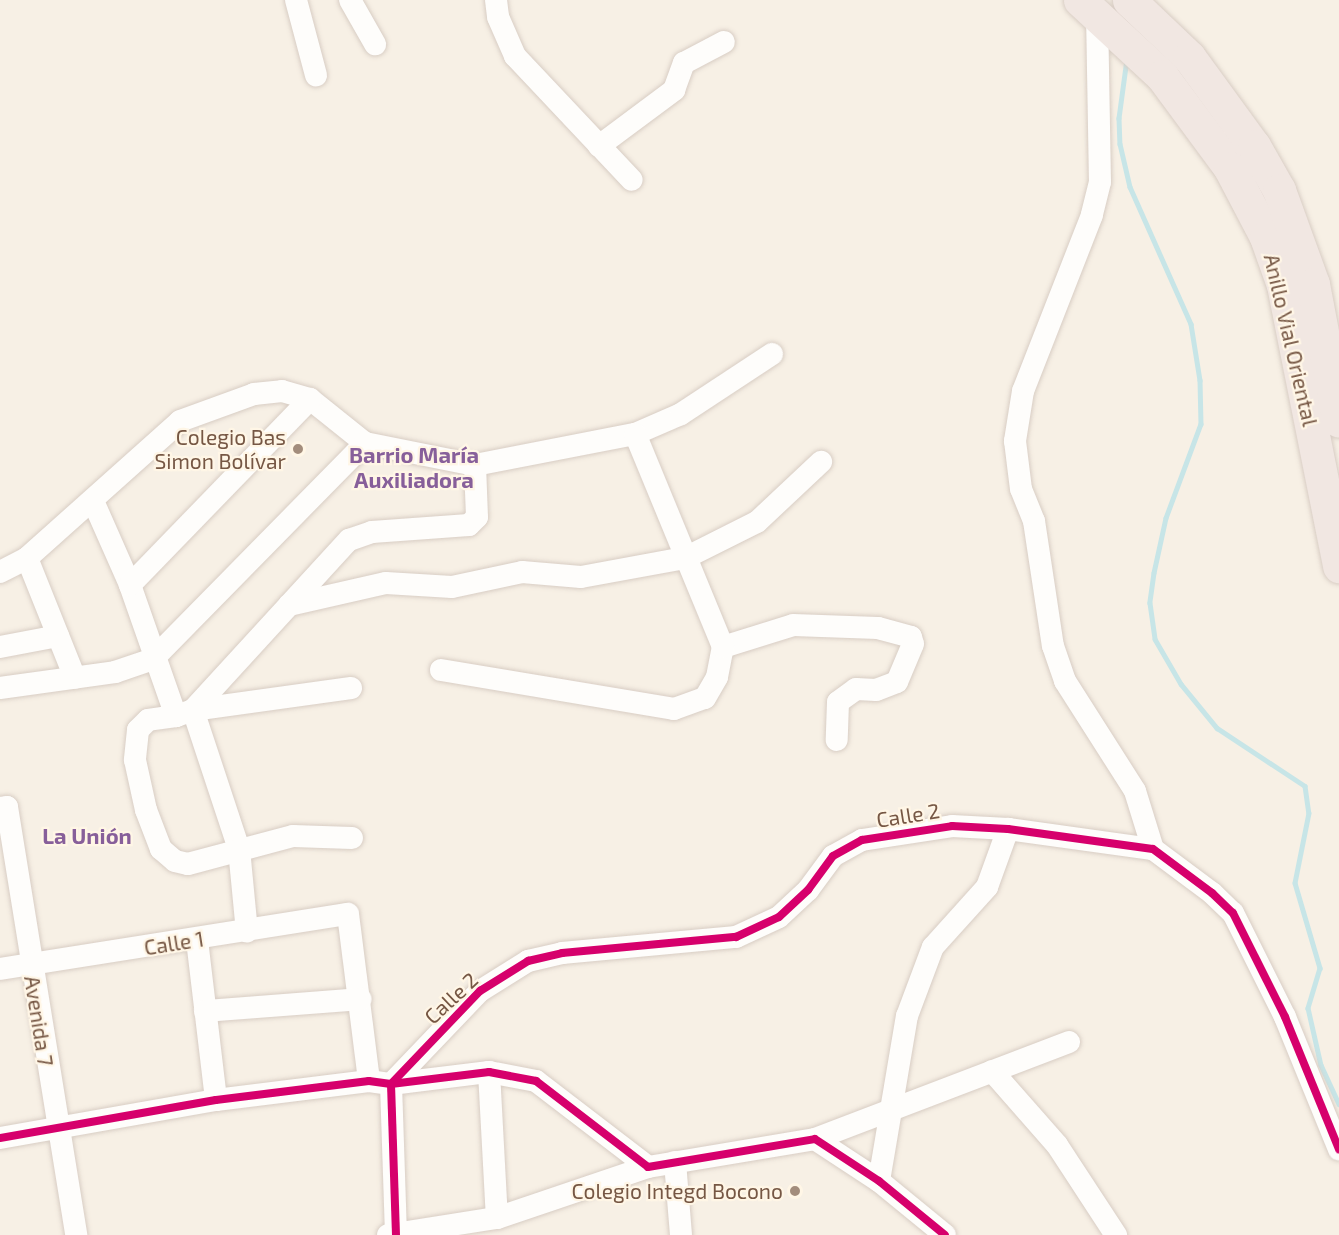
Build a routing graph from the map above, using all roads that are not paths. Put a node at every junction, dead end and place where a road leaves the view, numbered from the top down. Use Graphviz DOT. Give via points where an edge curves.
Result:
graph roads {
  1 [pos="296,0"];
  2 [pos="350,0"];
  3 [pos="496,0"];
  4 [pos="1128,0"];
  5 [pos="1089,6"];
  6 [pos="724,42"];
  7 [pos="375,44"];
  8 [pos="316,75"];
  9 [pos="599,146"];
  10 [pos="1244,160"];
  11 [pos="632,180"];
  12 [pos="1264,197"];
  13 [pos="772,354"];
  14 [pos="310,399"];
  15 [pos="1339,421"];
  16 [pos="635,434"];
  17 [pos="365,443"];
  18 [pos="821,462"];
  19 [pos="475,465"];
  20 [pos="93,501"];
  21 [pos="27,558"];
  22 [pos="685,558"];
  23 [pos="1339,566"];
  24 [pos="0,572"];
  25 [pos="130,585"];
  26 [pos="289,605"];
  27 [pos="58,636"];
  28 [pos="0,647"];
  29 [pos="723,647"];
  30 [pos="153,659"];
  31 [pos="441,670"];
  32 [pos="75,678"];
  33 [pos="0,688"];
  34 [pos="351,688"];
  35 [pos="184,713"];
  36 [pos="837,740"];
  37 [pos="3,807"];
  38 [pos="1008,829"];
  39 [pos="352,838"];
  40 [pos="239,849"];
  41 [pos="1153,849"];
  42 [pos="247,932"];
  43 [pos="198,940"];
  44 [pos="31,965"];
  45 [pos="0,969"];
  46 [pos="361,999"];
  47 [pos="205,1011"];
  48 [pos="1069,1042"];
  49 [pos="992,1071"];
  50 [pos="489,1072"];
  51 [pos="369,1081"];
  52 [pos="392,1084"];
  53 [pos="216,1100"];
  54 [pos="889,1114"];
  55 [pos="56,1128"];
  56 [pos="0,1138"];
  57 [pos="815,1139"];
  58 [pos="1339,1149"];
  59 [pos="675,1162"];
  60 [pos="648,1167"];
  61 [pos="879,1181"];
  62 [pos="497,1218"];
  63 [pos="76,1235"];
  64 [pos="394,1235"];
  65 [pos="681,1235"];
  66 [pos="945,1235"];
  67 [pos="1116,1235"];
  1 -- 8 [label="street"];
  2 -- 7 [label="street"];
  3 -- 9 [label="street" via="498,17 515,56"];
  4 -- 10 [label="highway, Anillo Vial Oriental" via="1189,57"];
  5 -- 10 [label="highway, Anillo Vial Oriental"];
  5 -- 41 [label="street" via="1100,182 1092,215 1023,391 1015,441 1021,489 1034,520 1053,646 1065,681 1135,791"];
  6 -- 9 [label="street" via="684,63 674,90"];
  9 -- 11 [label="street"];
  10 -- 12 [label="highway, Anillo Vial Oriental"];
  12 -- 15 [label="highway, Anillo Vial Oriental" via="1313,284"];
  12 -- 23 [label="highway, Anillo Vial Oriental"];
  13 -- 16 [label="street" via="681,414"];
  14 -- 17 [label="street"];
  14 -- 20 [label="street" via="282,391 254,394 180,421"];
  14 -- 25 [label="street"];
  16 -- 19 [label="street"];
  16 -- 22 [label="street"];
  17 -- 19 [label="street"];
  17 -- 30 [label="street"];
  18 -- 22 [label="street" via="757,522"];
  19 -- 26 [label="street" via="477,517 469,525 372,531 349,540"];
  20 -- 21 [label="street"];
  20 -- 25 [label="street"];
  21 -- 24 [label="street"];
  21 -- 27 [label="street"];
  22 -- 26 [label="street" via="581,576 522,572 452,587 386,584"];
  22 -- 29 [label="street"];
  25 -- 30 [label="street"];
  26 -- 35 [label="street"];
  27 -- 28 [label="street"];
  27 -- 32 [label="street"];
  29 -- 31 [label="street" via="717,677 705,698 674,709"];
  29 -- 36 [label="street" via="793,625 878,628 911,637 913,644 897,682 876,690 856,689 838,702"];
  30 -- 32 [label="street" via="116,672"];
  30 -- 35 [label="street"];
  32 -- 33 [label="street"];
  34 -- 35 [label="street"];
  35 -- 40 [label="street"];
  35 -- 40 [label="street" via="148,720 138,730 135,760 146,810 161,849 175,861 188,864"];
  37 -- 44 [label="street, Avenida 7"];
  38 -- 41 [label="street, Calle 2"];
  38 -- 52 [label="street, Calle 2" via="951,826 862,840 833,856 808,890 779,917 736,938 562,953 528,961 480,991"];
  38 -- 54 [label="street" via="987,887 933,947 907,1016"];
  39 -- 40 [label="street" via="293,836"];
  40 -- 42 [label="street"];
  41 -- 58 [label="street" via="1233,913 1285,1017"];
  42 -- 43 [label="street, Calle 1"];
  42 -- 46 [label="street, Calle 1" via="348,914"];
  43 -- 44 [label="street, Calle 1"];
  43 -- 47 [label="street"];
  44 -- 45 [label="street, Calle 1"];
  44 -- 55 [label="street, Avenida 7"];
  46 -- 47 [label="street"];
  46 -- 51 [label="street"];
  47 -- 53 [label="street"];
  48 -- 49 [label="street"];
  49 -- 54 [label="street"];
  49 -- 67 [label="street" via="1056,1145"];
  50 -- 52 [label="street"];
  50 -- 60 [label="street" via="536,1081"];
  50 -- 62 [label="street"];
  51 -- 52 [label="street"];
  51 -- 53 [label="street"];
  52 -- 64 [label="street"];
  53 -- 55 [label="street"];
  54 -- 57 [label="street"];
  54 -- 61 [label="street"];
  55 -- 56 [label="street"];
  55 -- 63 [label="street, Avenida 7"];
  57 -- 59 [label="street"];
  57 -- 61 [label="street"];
  59 -- 60 [label="street"];
  59 -- 65 [label="street"];
  60 -- 62 [label="street"];
  61 -- 66 [label="street"];
  62 -- 64 [label="street"];
}
